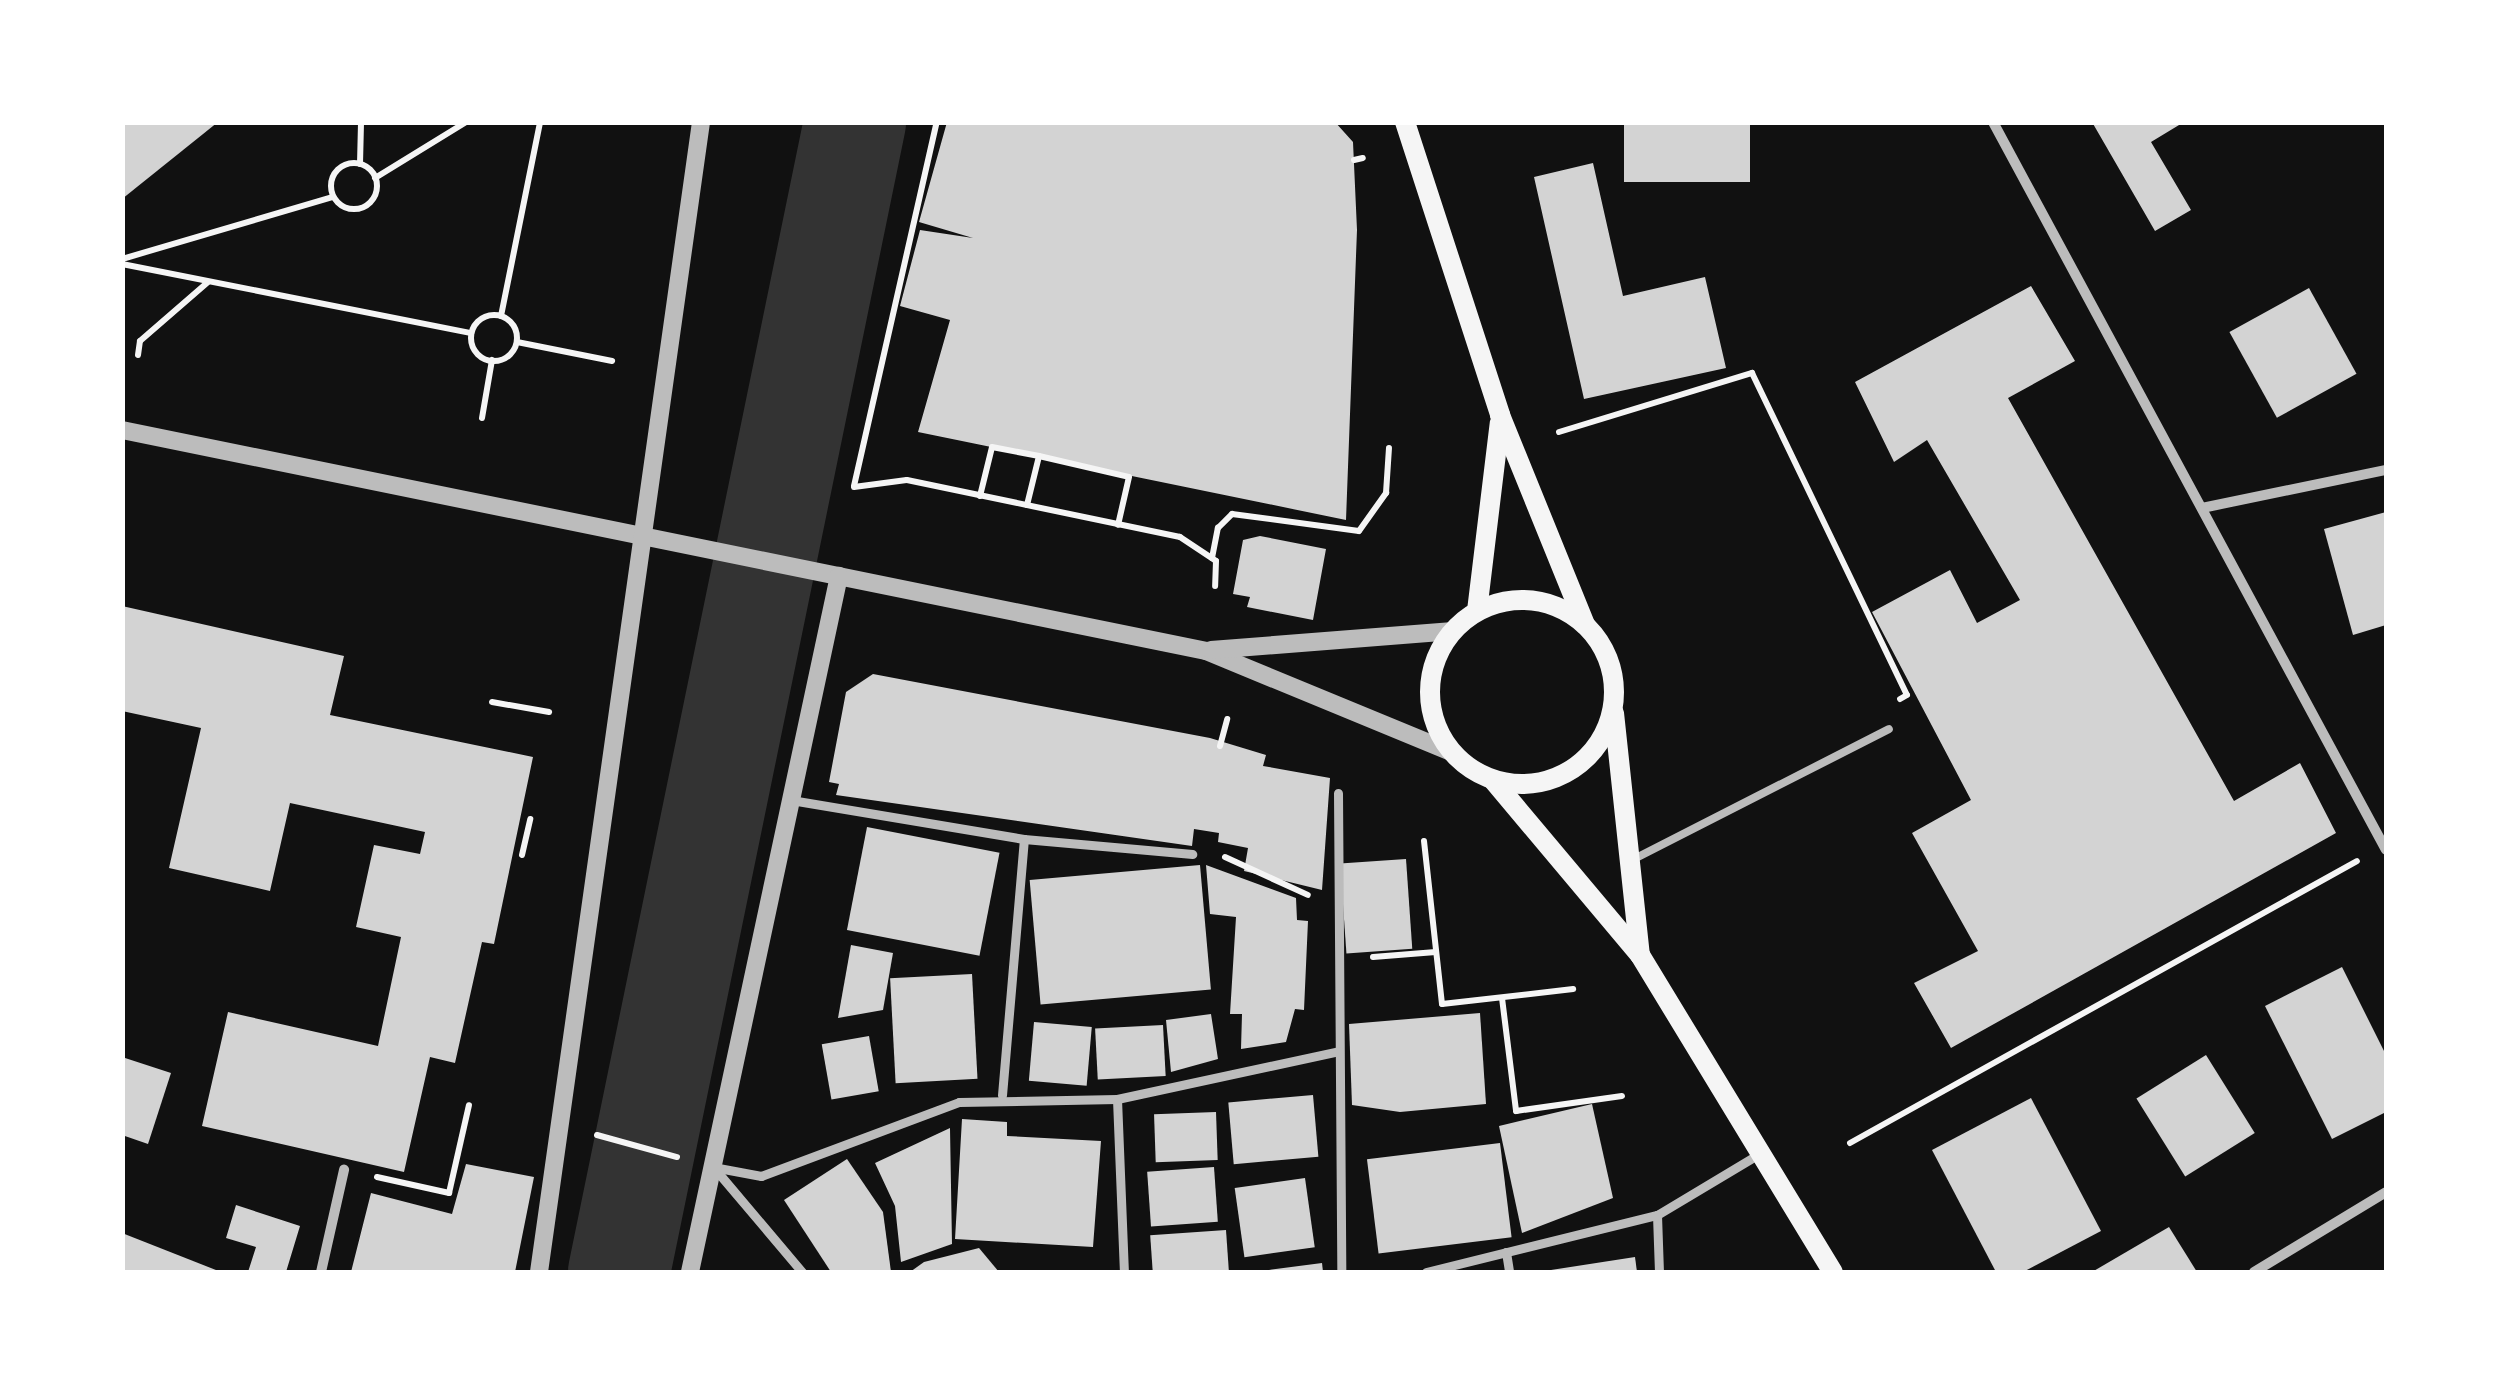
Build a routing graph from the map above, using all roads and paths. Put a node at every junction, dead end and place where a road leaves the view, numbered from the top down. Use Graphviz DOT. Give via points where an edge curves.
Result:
graph roads {
  1 [pos="360,122"];
  2 [pos="466,122"];
  3 [pos="540,122"];
  4 [pos="700,122"];
  5 [pos="937,122"];
  6 [pos="1405,122"];
  7 [pos="1993,122"];
  8 [pos="360,164"];
  9 [pos="376,178"];
  10 [pos="333,197"];
  11 [pos="122,262"];
  12 [pos="209,281"];
  13 [pos="501,316"];
  14 [pos="471,333"];
  15 [pos="517,342"];
  16 [pos="138,355"];
  17 [pos="492,360"];
  18 [pos="612,362"];
  19 [pos="1500,415"];
  20 [pos="482,418"];
  21 [pos="122,430"];
  22 [pos="1559,432"];
  23 [pos="1389,448"];
  24 [pos="1039,456"];
  25 [pos="2386,470"];
  26 [pos="980,496"];
  27 [pos="1027,505"];
  28 [pos="2202,508"];
  29 [pos="1118,526"];
  30 [pos="644,536"];
  31 [pos="1212,558"];
  32 [pos="839,576"];
  33 [pos="1215,586"];
  34 [pos="1477,611"];
  35 [pos="1586,625"];
  36 [pos="1453,631"];
  37 [pos="1206,651"];
  38 [pos="492,702"];
  39 [pos="1613,704"];
  40 [pos="549,712"];
  41 [pos="1226,719"];
  42 [pos="1888,729"];
  43 [pos="1220,746"];
  44 [pos="1452,753"];
  45 [pos="1493,780"];
  46 [pos="1338,794"];
  47 [pos="791,800"];
  48 [pos="530,819"];
  49 [pos="1024,839"];
  50 [pos="1424,841"];
  51 [pos="2386,848"];
  52 [pos="1218,850"];
  53 [pos="1192,854"];
  54 [pos="522,856"];
  55 [pos="1630,862"];
  56 [pos="1336,908"];
  57 [pos="1436,952"];
  58 [pos="1640,955"];
  59 [pos="1355,959"];
  60 [pos="1573,989"];
  61 [pos="1502,998"];
  62 [pos="1338,1050"];
  63 [pos="1002,1095"];
  64 [pos="1622,1096"];
  65 [pos="1117,1099"];
  66 [pos="468,1104"];
  67 [pos="597,1135"];
  68 [pos="1850,1143"];
  69 [pos="1760,1153"];
  70 [pos="693,1161"];
  71 [pos="713,1166"];
  72 [pos="344,1170"];
  73 [pos="2386,1192"];
  74 [pos="1657,1215"];
  75 [pos="1506,1252"];
  76 [pos="321,1272"];
  77 [pos="539,1272"];
  78 [pos="690,1272"];
  79 [pos="802,1272"];
  80 [pos="1124,1272"];
  81 [pos="1341,1272"];
  82 [pos="1426,1272"];
  83 [pos="1509,1272"];
  84 [pos="1659,1272"];
  85 [pos="1833,1272"];
  86 [pos="2254,1272"];
  1 -- 8 [label="path"];
  2 -- 9 [label="path"];
  3 -- 13 [label="path"];
  4 -- 30 [label="street"];
  5 -- 26 [label="path" via="854,487 907,480"];
  6 -- 19 [label="main road"];
  7 -- 28 [label="street"];
  8 -- 9 [label="path"];
  8 -- 10 [label="path" via="338,169"];
  9 -- 10 [label="path" via="365,206"];
  10 -- 11 [label="path"];
  11 -- 12 [label="path"];
  12 -- 14 [label="path"];
  12 -- 16 [label="path" via="140,341"];
  13 -- 14 [label="path" via="486,316"];
  13 -- 15 [label="path"];
  14 -- 17 [label="path" via="478,355"];
  15 -- 17 [label="path"];
  15 -- 18 [label="path"];
  17 -- 20 [label="path"];
  19 -- 34 [label="main road"];
  19 -- 35 [label="main road"];
  21 -- 30 [label="street"];
  22 -- 42 [label="path" via="1752,373 1907,696 1878,710"];
  23 -- 31 [label="path" via="1386,492 1359,531 1232,514 1218,528"];
  24 -- 26 [label="path" via="992,447"];
  24 -- 27 [label="path"];
  24 -- 29 [label="path" via="1129,476"];
  25 -- 28 [label="street"];
  26 -- 27 [label="path"];
  27 -- 29 [label="path"];
  28 -- 51 [label="street"];
  29 -- 31 [label="path" via="1197,543"];
  30 -- 32 [label="street"];
  30 -- 77 [label="street"];
  31 -- 33 [label="path"];
  32 -- 37 [label="street"];
  32 -- 47 [label="street"];
  34 -- 35 [label="main road" via="1533,600"];
  34 -- 36 [label="main road"];
  35 -- 39 [label="main road" via="1613,675"];
  36 -- 37 [label="street"];
  36 -- 44 [label="main road" via="1430,678 1438,730"];
  37 -- 44 [label="street"];
  38 -- 40 [label="path"];
  39 -- 45 [label="main road" via="1606,730 1571,770 1534,783"];
  39 -- 55 [label="main road"];
  41 -- 43 [label="path"];
  42 -- 55 [label="lane"];
  44 -- 45 [label="main road"];
  45 -- 58 [label="main road"];
  46 -- 56 [label="street"];
  47 -- 49 [label="street"];
  47 -- 71 [label="street"];
  48 -- 54 [label="path"];
  49 -- 53 [label="street"];
  49 -- 63 [label="street"];
  50 -- 57 [label="path"];
  51 -- 68 [label="path"];
  52 -- 56 [label="path" via="1245,873"];
  55 -- 58 [label="main road"];
  56 -- 62 [label="street"];
  57 -- 59 [label="path"];
  57 -- 61 [label="path" via="1442,1004"];
  58 -- 69 [label="main road"];
  60 -- 61 [label="path"];
  61 -- 64 [label="path" via="1516,1110"];
  62 -- 65 [label="street"];
  62 -- 81 [label="street"];
  63 -- 65 [label="street"];
  63 -- 71 [label="street" via="914,1114 761,1176"];
  65 -- 80 [label="street"];
  66 -- 72 [label="path" via="449,1193"];
  67 -- 70 [label="path"];
  69 -- 74 [label="street"];
  69 -- 85 [label="main road"];
  71 -- 78 [label="street"];
  71 -- 79 [label="street"];
  72 -- 76 [label="street"];
  73 -- 86 [label="street"];
  74 -- 75 [label="street"];
  74 -- 84 [label="street"];
  75 -- 82 [label="street"];
  75 -- 83 [label="street"];
}
